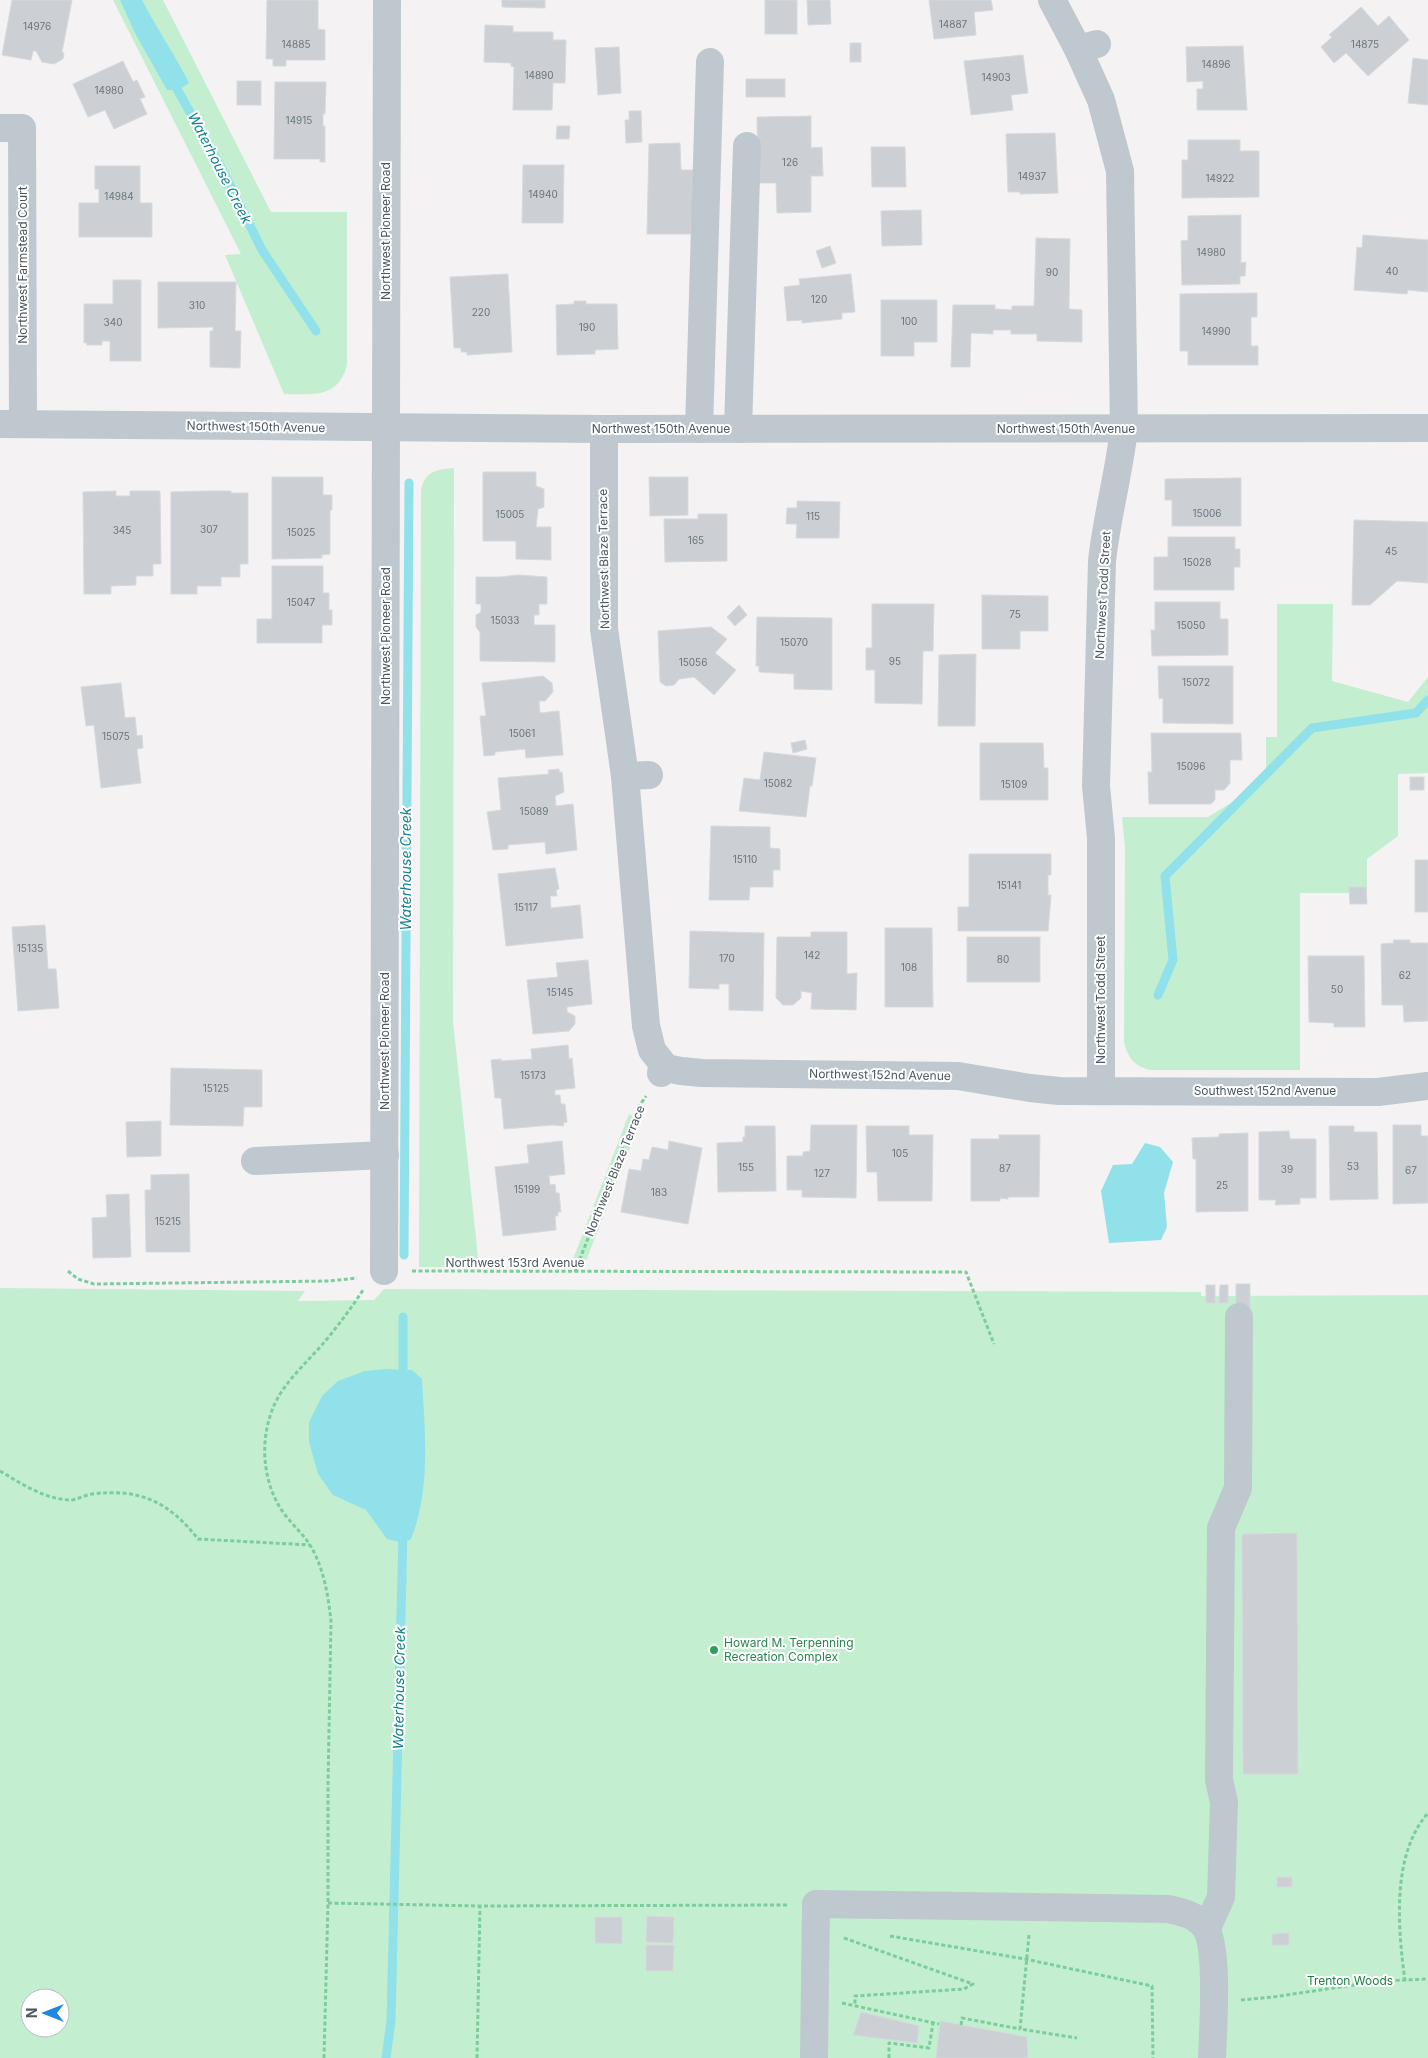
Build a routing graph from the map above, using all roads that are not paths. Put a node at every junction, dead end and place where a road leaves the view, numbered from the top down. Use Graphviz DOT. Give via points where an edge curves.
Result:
graph roads {
  1 [pos="387,0"];
  2 [pos="1052,0"];
  3 [pos="710,62"];
  4 [pos="0,128"];
  5 [pos="747,146"];
  6 [pos="12,424"];
  7 [pos="386,428"];
  8 [pos="1428,428"];
  9 [pos="604,429"];
  10 [pos="699,429"];
  11 [pos="738,429"];
  12 [pos="1124,429"];
  13 [pos="664,1070"];
  14 [pos="1428,1086"];
  15 [pos="1101,1091"];
  16 [pos="385,1155"];
  17 [pos="255,1161"];
  18 [pos="384,1271"];
  19 [pos="1239,1318"];
  20 [pos="1207,1928"];
  21 [pos="814,2058"];
  22 [pos="1212,2058"];
  1 -- 7 [label="street, Northwest Pioneer Road"];
  2 -- 12 [label="street, Northwest Todd Street" via="1087,46 1120,171"];
  3 -- 10 [label="street"];
  4 -- 6 [label="street, Northwest Farmstead Court" via="22,128"];
  5 -- 11 [label="street"];
  6 -- 7 [label="street, Northwest 150th Avenue"];
  7 -- 9 [label="street, Northwest 150th Avenue"];
  7 -- 16 [label="street, Northwest Pioneer Road"];
  8 -- 12 [label="street, Northwest 150th Avenue"];
  9 -- 10 [label="street, Northwest 150th Avenue"];
  9 -- 13 [label="street, Northwest Blaze Terrace" via="604,629 637,776 646,1026 652,1050"];
  10 -- 11 [label="street, Northwest 150th Avenue"];
  11 -- 12 [label="street, Northwest 150th Avenue"];
  12 -- 15 [label="street, Northwest Todd Street" via="1102,561 1096,786 1101,838"];
  13 -- 15 [label="street, Northwest 152nd Avenue" via="958,1076 1030,1088"];
  14 -- 15 [label="street, Southwest 152nd Avenue" via="1378,1092"];
  16 -- 17 [label="street"];
  16 -- 18 [label="street, Northwest Pioneer Road"];
  19 -- 20 [label="street" via="1238,1488 1221,1528 1219,1780 1224,1802 1221,1897"];
  20 -- 21 [label="street" via="1197,1918 1168,1909 816,1916"];
  20 -- 22 [label="street" via="1213,1959"];
}
